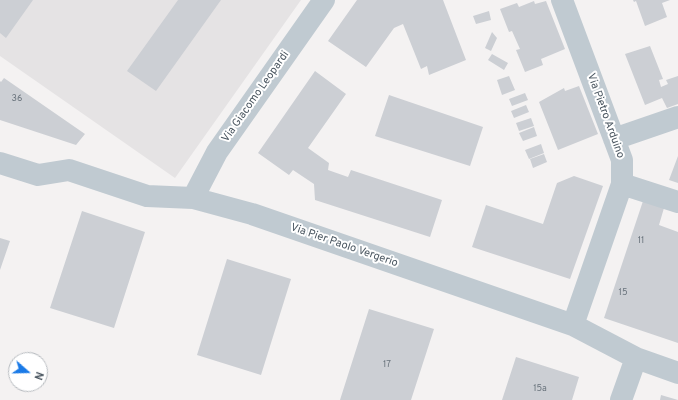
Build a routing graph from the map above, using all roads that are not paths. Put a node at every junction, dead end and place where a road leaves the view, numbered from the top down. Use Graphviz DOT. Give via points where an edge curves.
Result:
graph roads {
  1 [pos="324,0"];
  2 [pos="562,0"];
  3 [pos="678,117"];
  4 [pos="614,138"];
  5 [pos="0,163"];
  6 [pos="622,184"];
  7 [pos="193,198"];
  8 [pos="678,202"];
  9 [pos="573,325"];
  10 [pos="636,358"];
  11 [pos="678,373"];
  12 [pos="621,400"];
  1 -- 7 [label="street, Via Giacomo Leopardi" via="217,152"];
  2 -- 4 [label="street, Via Pietro Arduino"];
  3 -- 4 [label="street"];
  4 -- 6 [label="street, Via Pietro Arduino" via="622,160"];
  5 -- 7 [label="street, Via Pier Paolo Vergerio" via="38,175 69,170 146,196"];
  6 -- 8 [label="street"];
  6 -- 9 [label="street, Via Pietro Arduino"];
  7 -- 9 [label="street, Via Pier Paolo Vergerio" via="252,214"];
  9 -- 10 [label="street, Via Pier Paolo Vergerio"];
  10 -- 11 [label="street, Via Pier Paolo Vergerio"];
  10 -- 12 [label="street"];
}
